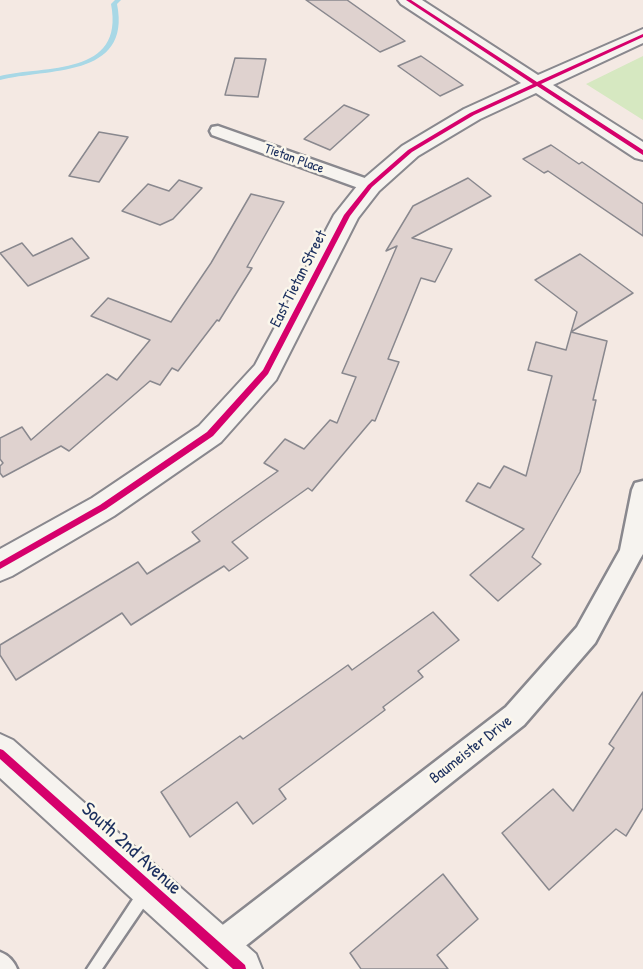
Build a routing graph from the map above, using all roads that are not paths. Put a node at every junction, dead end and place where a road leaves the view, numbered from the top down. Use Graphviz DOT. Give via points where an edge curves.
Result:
graph roads {
  1 [pos="408,0"];
  2 [pos="643,35"];
  3 [pos="537,84"];
  4 [pos="218,131"];
  5 [pos="643,153"];
  6 [pos="370,186"];
  7 [pos="643,490"];
  8 [pos="0,566"];
  9 [pos="0,753"];
  10 [pos="149,887"];
  11 [pos="0,959"];
  12 [pos="229,959"];
  13 [pos="10,969"];
  14 [pos="94,969"];
  1 -- 3 [label="main road"];
  2 -- 3 [label="main road, East Tietan Street"];
  3 -- 5 [label="main road"];
  3 -- 6 [label="main road, East Tietan Street" via="472,114 410,151"];
  4 -- 6 [label="street, Tietan Place"];
  6 -- 8 [label="main road, East Tietan Street" via="347,215 266,372 210,434 103,507"];
  7 -- 12 [label="street, Baumeister Drive" via="632,552 586,635 515,717"];
  9 -- 10 [label="main road, South 2nd Avenue"];
  10 -- 12 [label="main road, South 2nd Avenue"];
  10 -- 14 [label="lane"];
  11 -- 13 [label="lane"];
}
